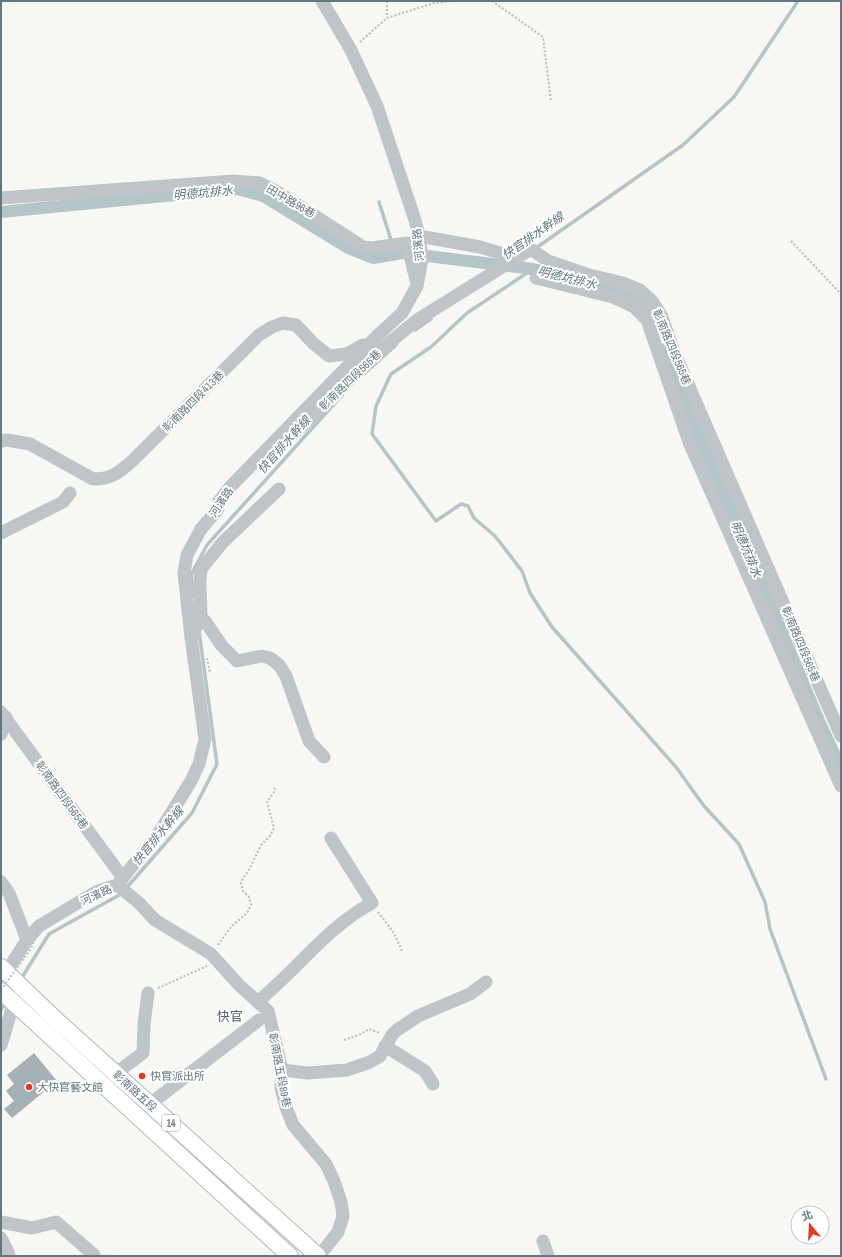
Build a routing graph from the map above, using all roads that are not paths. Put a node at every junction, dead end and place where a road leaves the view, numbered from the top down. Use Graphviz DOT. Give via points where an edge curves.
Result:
graph roads {
  1 [pos="322,1"];
  2 [pos="1,198"];
  3 [pos="420,236"];
  4 [pos="517,258"];
  5 [pos="536,278"];
  6 [pos="417,286"];
  7 [pos="665,327"];
  8 [pos="651,332"];
  9 [pos="377,336"];
  10 [pos="1,441"];
  11 [pos="279,489"];
  12 [pos="70,493"];
  13 [pos="218,509"];
  14 [pos="1,533"];
  15 [pos="201,618"];
  16 [pos="191,637"];
  17 [pos="3,715"];
  18 [pos="1,734"];
  19 [pos="841,736"];
  20 [pos="324,757"];
  21 [pos="841,786"];
  22 [pos="331,838"];
  23 [pos="120,881"];
  24 [pos="1,882"];
  25 [pos="27,940"];
  26 [pos="3,973"];
  27 [pos="486,982"];
  28 [pos="24,989"];
  29 [pos="1,991"];
  30 [pos="148,993"];
  31 [pos="14,1002"];
  32 [pos="258,1002"];
  33 [pos="259,1020"];
  34 [pos="388,1043"];
  35 [pos="1,1045"];
  36 [pos="282,1070"];
  37 [pos="116,1073"];
  38 [pos="433,1084"];
  39 [pos="104,1085"];
  40 [pos="150,1104"];
  41 [pos="1,1222"];
  42 [pos="1,1238"];
  43 [pos="543,1241"];
  44 [pos="94,1255"];
  45 [pos="9,1256"];
  46 [pos="290,1256"];
  47 [pos="318,1256"];
  48 [pos="548,1256"];
  1 -- 3 [label="street, 河濱路" via="351,50 377,106"];
  2 -- 6 [label="street, 田中路96巷" via="234,180 260,183 363,247 407,243"];
  3 -- 4 [label="street" via="480,247"];
  3 -- 6 [label="street, 河濱路" via="422,259"];
  4 -- 7 [label="street, 彰南路四段565巷" via="531,250 548,261 640,290 652,301"];
  4 -- 13 [label="street, 彰南路四段565巷" via="417,320 378,352"];
  5 -- 8 [label="street" via="612,297 634,307 647,320"];
  6 -- 9 [label="street, 河濱路" via="402,313"];
  7 -- 8 [label="street"];
  7 -- 19 [label="street, 彰南路四段565巷"];
  8 -- 21 [label="street" via="689,442"];
  9 -- 10 [label="street, 彰南路四段413巷" via="347,354 329,356 296,325 283,323 272,327 259,335 130,463 116,475 103,479 93,479 30,444"];
  9 -- 13 [label="street, 河濱路" via="231,486 219,501"];
  11 -- 15 [label="street" via="223,542 201,569"];
  12 -- 14 [label="street" via="62,502"];
  13 -- 16 [label="street, 河濱路" via="201,529 187,556 184,573"];
  15 -- 16 [label="street"];
  15 -- 20 [label="street" via="237,661 262,656 279,665 286,676 309,741"];
  16 -- 23 [label="street, 河濱路" via="205,739 200,759 191,781 159,833"];
  17 -- 18 [label="street"];
  17 -- 23 [label="street, 彰南路四段565巷"];
  22 -- 32 [label="street" via="372,903 357,911 328,935"];
  23 -- 25 [label="street, 河濱路" via="96,892 39,926"];
  23 -- 32 [label="street, 彰南路五段89巷" via="155,920 215,957"];
  24 -- 25 [label="street"];
  25 -- 26 [label="street, 河濱路"];
  26 -- 28 [label="main road, 14"];
  27 -- 34 [label="street" via="470,994 418,1016 397,1030"];
  28 -- 31 [label="street"];
  28 -- 37 [label="main road, 彰南路五段 / 14"];
  29 -- 31 [label="main road, 14"];
  30 -- 37 [label="street" via="143,1053"];
  31 -- 35 [label="street"];
  31 -- 39 [label="main road, 彰南路五段 / 14"];
  32 -- 36 [label="street, 彰南路五段89巷" via="268,1011"];
  33 -- 40 [label="street"];
  34 -- 36 [label="street" via="380,1056 347,1070 308,1073"];
  34 -- 38 [label="street" via="424,1072"];
  36 -- 47 [label="street, 彰南路五段89巷" via="281,1088 293,1124 326,1164 341,1202 343,1216 338,1232"];
  37 -- 39 [label="street"];
  37 -- 40 [label="main road, 彰南路五段 / 14"];
  39 -- 46 [label="main road, 彰南路五段 / 14"];
  40 -- 47 [label="main road, 彰南路五段 / 14"];
  41 -- 44 [label="street" via="32,1228 56,1222"];
  42 -- 45 [label="street"];
  43 -- 48 [label="street"];
}
